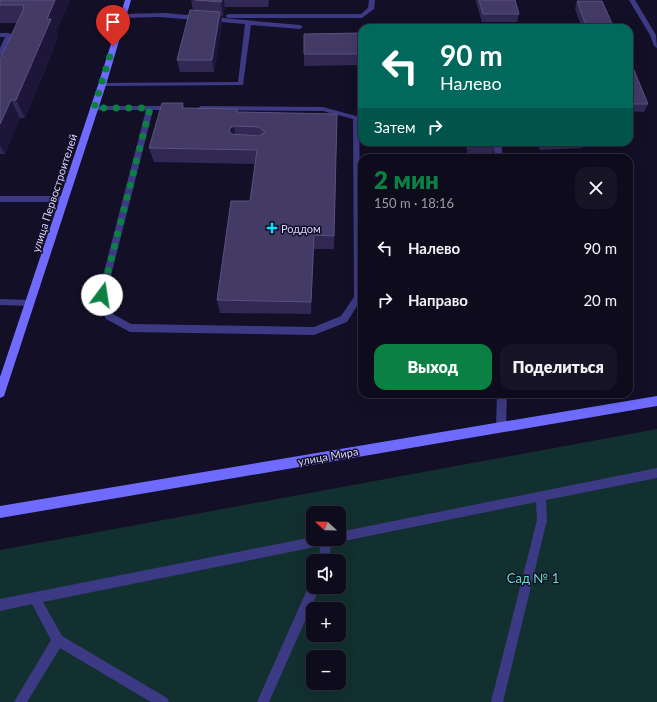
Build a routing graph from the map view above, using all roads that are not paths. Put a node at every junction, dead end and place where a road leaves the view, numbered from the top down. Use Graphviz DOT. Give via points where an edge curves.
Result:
graph roads {
  1 [pos="128,0"];
  2 [pos="372,0"];
  3 [pos="632,0"];
  4 [pos="122,16"];
  5 [pos="158,16"];
  6 [pos="248,23"];
  7 [pos="300,27"];
  8 [pos="0,35"];
  9 [pos="657,46"];
  10 [pos="0,54"];
  11 [pos="102,85"];
  12 [pos="94,108"];
  13 [pos="150,108"];
  14 [pos="182,108"];
  15 [pos="189,108"];
  16 [pos="358,118"];
  17 [pos="0,198"];
  18 [pos="63,199"];
  19 [pos="358,298"];
  20 [pos="0,302"];
  21 [pos="29,303"];
  22 [pos="0,393"];
  23 [pos="502,398"];
  24 [pos="657,401"];
  25 [pos="501,427"];
  26 [pos="657,473"];
  27 [pos="541,496"];
  28 [pos="0,512"];
  29 [pos="346,536"];
  30 [pos="306,543"];
  31 [pos="311,594"];
  32 [pos="35,598"];
  33 [pos="0,605"];
  34 [pos="58,640"];
  35 [pos="20,702"];
  36 [pos="163,702"];
  37 [pos="263,702"];
  38 [pos="497,702"];
  1 -- 4 [label="main road, улица Первостроителей"];
  2 -- 5 [label="lane" via="371,9 362,16"];
  3 -- 9 [label="street"];
  4 -- 5 [label="lane"];
  4 -- 11 [label="main road, улица Первостроителей"];
  5 -- 6 [label="lane"];
  6 -- 7 [label="lane"];
  6 -- 11 [label="lane" via="241,84"];
  8 -- 10 [label="lane" via="9,35"];
  11 -- 12 [label="main road, улица Первостроителей"];
  12 -- 13 [label="lane"];
  12 -- 18 [label="main road, улица Первостроителей"];
  13 -- 14 [label="lane"];
  13 -- 19 [label="lane" via="102,295 109,316 130,328 314,331 344,319"];
  15 -- 16 [label="lane" via="323,109"];
  17 -- 18 [label="lane"];
  18 -- 21 [label="main road, улица Первостроителей"];
  20 -- 21 [label="lane"];
  21 -- 22 [label="main road, улица Первостроителей"];
  23 -- 25 [label="street"];
  24 -- 25 [label="main road, улица Мира"];
  25 -- 28 [label="main road, улица Мира"];
  26 -- 27 [label="lane"];
  27 -- 29 [label="lane"];
  27 -- 38 [label="lane" via="542,520"];
  30 -- 32 [label="lane"];
  31 -- 37 [label="lane"];
  32 -- 33 [label="lane"];
  32 -- 34 [label="lane"];
  34 -- 35 [label="lane"];
  34 -- 36 [label="lane"];
}
